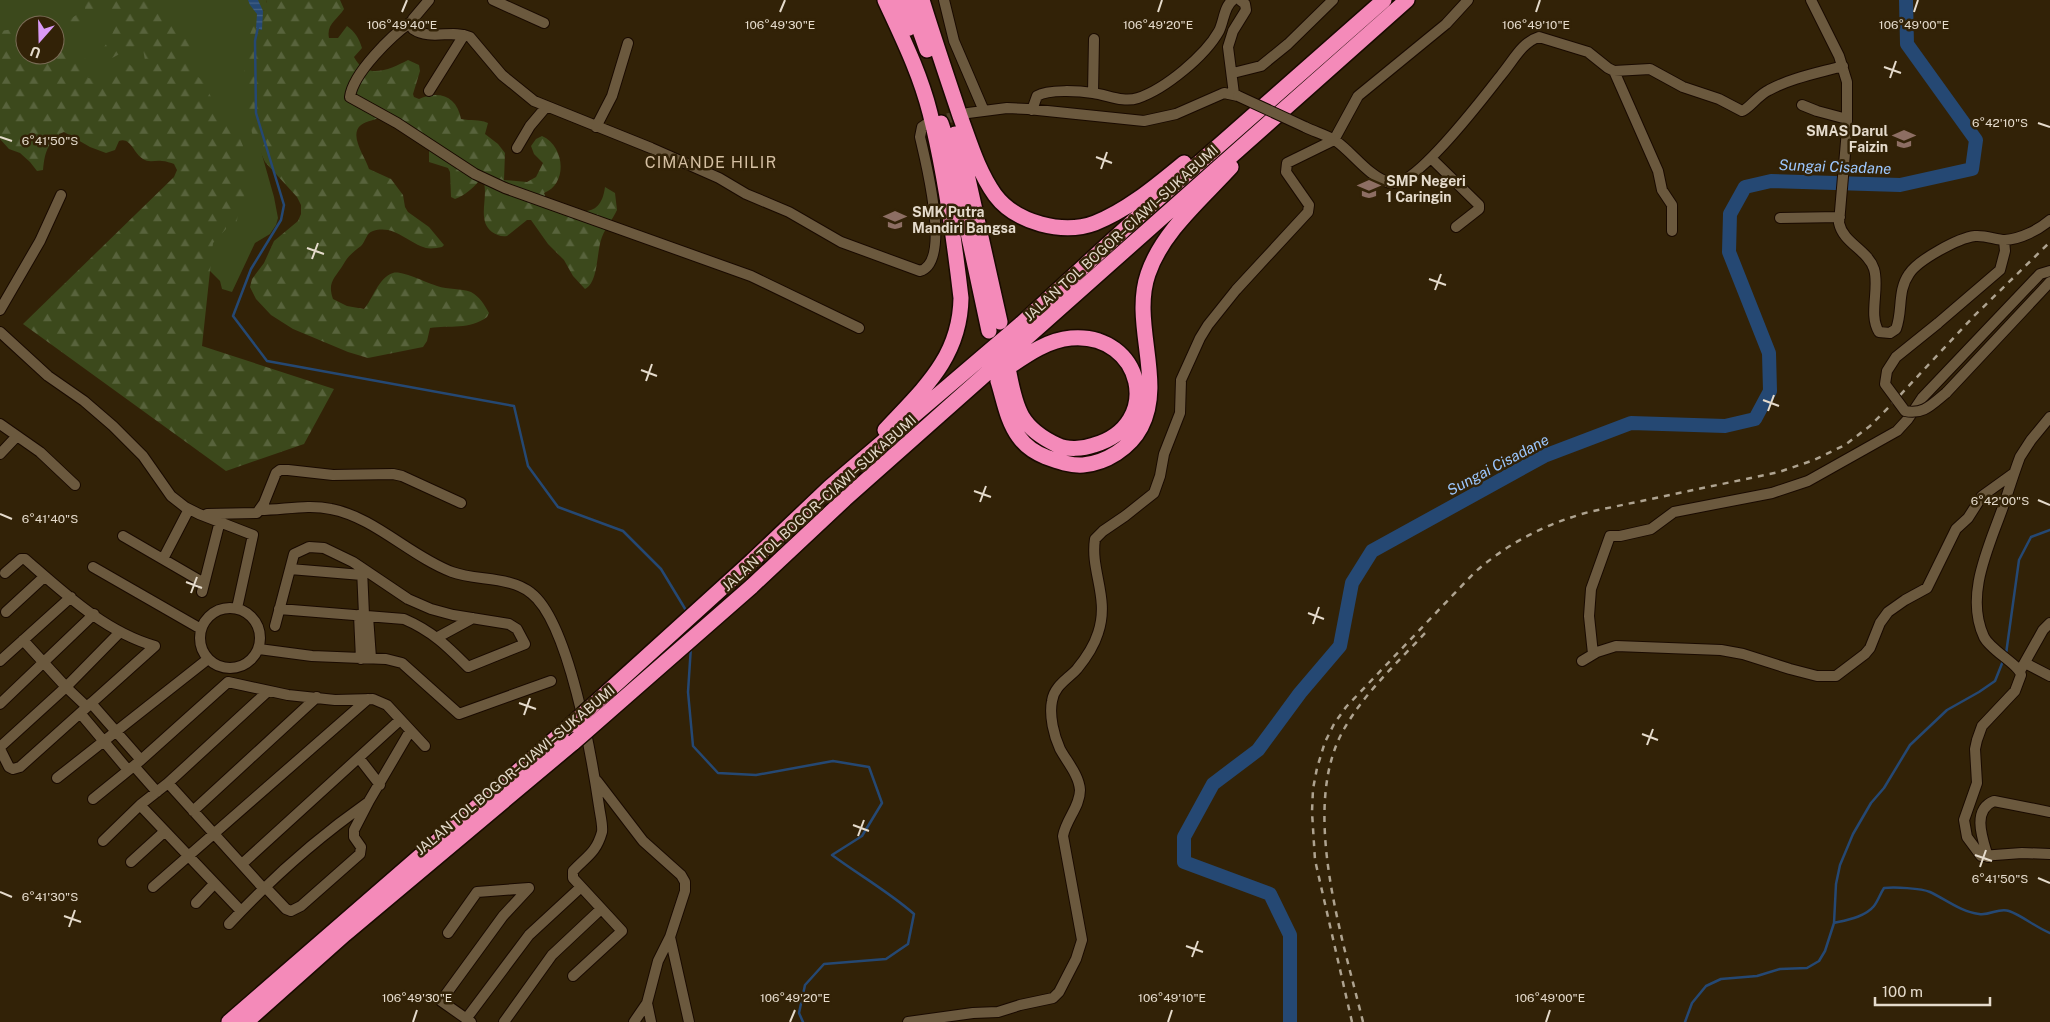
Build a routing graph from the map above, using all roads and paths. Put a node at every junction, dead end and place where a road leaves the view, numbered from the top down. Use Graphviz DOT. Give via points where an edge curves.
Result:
graph roads {
  1 [pos="429,0"];
  2 [pos="493,0"];
  3 [pos="885,0"];
  4 [pos="898,0"];
  5 [pos="909,0"];
  6 [pos="922,0"];
  7 [pos="944,0"];
  8 [pos="1232,0"];
  9 [pos="1240,0"];
  10 [pos="1333,0"];
  11 [pos="1384,0"];
  12 [pos="1407,0"];
  13 [pos="1468,0"];
  14 [pos="1811,0"];
  15 [pos="411,22"];
  16 [pos="544,23"];
  17 [pos="464,35"];
  18 [pos="1094,39"];
  19 [pos="628,43"];
  20 [pos="1843,66"];
  21 [pos="1614,71"];
  22 [pos="1232,73"];
  23 [pos="429,90"];
  24 [pos="1278,92"];
  25 [pos="1093,93"];
  26 [pos="1236,95"];
  27 [pos="1298,97"];
  28 [pos="1802,105"];
  29 [pos="546,106"];
  30 [pos="1032,110"];
  31 [pos="984,111"];
  32 [pos="968,113"];
  33 [pos="1847,119"];
  34 [pos="928,123"];
  35 [pos="596,127"];
  36 [pos="1334,140"];
  37 [pos="517,148"];
  38 [pos="1431,158"];
  39 [pos="61,195"];
  40 [pos="1840,214"];
  41 [pos="1780,218"];
  42 [pos="2050,220"];
  43 [pos="1456,227"];
  44 [pos="1672,231"];
  45 [pos="2004,240"];
  46 [pos="2050,271"];
  47 [pos="2050,282"];
  48 [pos="0,310"];
  49 [pos="859,328"];
  50 [pos="0,332"];
  51 [pos="954,404"];
  52 [pos="2050,417"];
  53 [pos="0,424"];
  54 [pos="17,436"];
  55 [pos="0,454"];
  56 [pos="2014,473"];
  57 [pos="75,485"];
  58 [pos="830,487"];
  59 [pos="460,503"];
  60 [pos="260,510"];
  61 [pos="194,512"];
  62 [pos="220,521"];
  63 [pos="123,536"];
  64 [pos="163,559"];
  65 [pos="93,567"];
  66 [pos="290,569"];
  67 [pos="6,572"];
  68 [pos="362,572"];
  69 [pos="44,577"];
  70 [pos="71,597"];
  71 [pos="236,608"];
  72 [pos="279,609"];
  73 [pos="6,612"];
  74 [pos="94,614"];
  75 [pos="364,615"];
  76 [pos="473,618"];
  77 [pos="2050,623"];
  78 [pos="275,626"];
  79 [pos="200,628"];
  80 [pos="120,632"];
  81 [pos="438,637"];
  82 [pos="23,640"];
  83 [pos="258,649"];
  84 [pos="1593,654"];
  85 [pos="366,659"];
  86 [pos="208,660"];
  87 [pos="0,661"];
  88 [pos="1582,661"];
  89 [pos="44,664"];
  90 [pos="2022,667"];
  91 [pos="2050,676"];
  92 [pos="551,681"];
  93 [pos="66,687"];
  94 [pos="268,692"];
  95 [pos="317,698"];
  96 [pos="368,699"];
  97 [pos="0,704"];
  98 [pos="86,708"];
  99 [pos="400,720"];
  100 [pos="115,731"];
  101 [pos="410,731"];
  102 [pos="104,740"];
  103 [pos="424,746"];
  104 [pos="0,748"];
  105 [pos="359,758"];
  106 [pos="134,765"];
  107 [pos="57,778"];
  108 [pos="596,780"];
  109 [pos="168,783"];
  110 [pos="380,785"];
  111 [pos="157,792"];
  112 [pos="94,799"];
  113 [pos="369,801"];
  114 [pos="140,806"];
  115 [pos="194,811"];
  116 [pos="2050,812"];
  117 [pos="341,821"];
  118 [pos="164,832"];
  119 [pos="354,834"];
  120 [pos="215,835"];
  121 [pos="102,841"];
  122 [pos="2050,854"];
  123 [pos="188,857"];
  124 [pos="1988,857"];
  125 [pos="131,862"];
  126 [pos="242,864"];
  127 [pos="214,884"];
  128 [pos="153,887"];
  129 [pos="581,887"];
  130 [pos="264,889"];
  131 [pos="196,903"];
  132 [pos="601,909"];
  133 [pos="241,911"];
  134 [pos="229,924"];
  135 [pos="448,933"];
  136 [pos="670,937"];
  137 [pos="573,976"];
  138 [pos="647,1003"];
  139 [pos="468,1020"];
  140 [pos="229,1022"];
  141 [pos="246,1022"];
  142 [pos="504,1022"];
  143 [pos="634,1022"];
  144 [pos="651,1022"];
  145 [pos="689,1022"];
  146 [pos="901,1022"];
  147 [pos="907,1022"];
  1 -- 15 [label="street"];
  2 -- 16 [label="street"];
  3 -- 58 [label="highway" via="914,61 930,112 961,306 954,340 936,374"];
  4 -- 5 [label="highway" via="951,154 994,327 962,152"];
  6 -- 24 [label="highway" via="975,158 986,180 1010,209 1049,226 1084,226 1111,215"];
  7 -- 31 [label="street" via="954,41"];
  8 -- 25 [label="street" via="1217,34 1185,70 1133,99"];
  9 -- 22 [label="street" via="1246,10 1229,40"];
  10 -- 22 [label="street" via="1261,66"];
  11 -- 24 [label="highway, JALAN TOL BOGOR–CIAWI–SUKABUMI"];
  12 -- 27 [label="highway, JALAN TOL BOGOR–CIAWI–SUKABUMI"];
  13 -- 36 [label="street" via="1446,24 1358,96"];
  14 -- 20 [label="street"];
  15 -- 17 [label="street" via="413,29 423,34"];
  15 -- 49 [label="street" via="370,61 350,97 397,123 475,174 505,188 751,276"];
  17 -- 23 [label="street"];
  17 -- 29 [label="street" via="473,39 512,85"];
  18 -- 25 [label="street"];
  19 -- 35 [label="street" via="612,96"];
  20 -- 21 [label="street" via="1772,88 1756,97 1742,111 1647,68"];
  20 -- 33 [label="street" via="1847,82"];
  21 -- 38 [label="street" via="1584,50 1548,38 1536,38 1525,45"];
  21 -- 44 [label="street" via="1658,171 1662,190 1672,205"];
  22 -- 26 [label="street"];
  24 -- 58 [label="highway, JALAN TOL BOGOR–CIAWI–SUKABUMI" via="1021,324"];
  25 -- 30 [label="street" via="1040,94"];
  26 -- 30 [label="street" via="1224,93 1176,114 1144,122"];
  26 -- 36 [label="street, bridge"];
  27 -- 51 [label="highway, JALAN TOL BOGOR–CIAWI–SUKABUMI"];
  27 -- 51 [label="highway" via="1196,205 1156,254 1147,276 1142,304 1149,401 1141,427 1128,446 1104,460 1082,465 1058,462 1034,452 1020,438 1008,417 1004,377 1027,424 1039,437 1061,447 1076,448 1092,446 1117,436 1126,425 1138,395 1135,375 1114,347 1094,338 1070,338 1048,344"];
  28 -- 33 [label="street"];
  29 -- 35 [label="street"];
  29 -- 37 [label="street"];
  30 -- 31 [label="street" via="1007,108"];
  31 -- 32 [label="street"];
  33 -- 40 [label="street"];
  34 -- 35 [label="street" via="922,127 920,137 936,226 932,256 920,271 841,242 719,178"];
  36 -- 38 [label="street" via="1360,164 1392,183 1412,175"];
  36 -- 147 [label="street" via="1287,163 1286,172 1309,205 1308,212 1208,325 1180,380 1180,413 1154,493 1095,539 1102,621 1089,651 1077,669 1056,689 1051,702 1056,737 1080,788 1078,802 1063,836 1082,936 1076,959 1053,998 998,1012"];
  38 -- 43 [label="street" via="1479,205"];
  39 -- 48 [label="street" via="40,241"];
  40 -- 41 [label="street"];
  40 -- 45 [label="street" via="1840,227 1844,234 1872,264 1876,279 1876,327 1884,334 1896,329 1905,281 1920,263 1970,236"];
  42 -- 45 [label="street" via="2030,233"];
  45 -- 47 [label="street, bridge" via="2000,270 1896,357 1887,371 1885,384 1905,412 1916,413 1927,408 1946,393"];
  46 -- 84 [label="street" via="2040,274 1922,398 1897,431 1808,481 1772,493 1674,512 1651,529 1610,536 1590,589"];
  50 -- 61 [label="street" via="48,376 113,426 143,456 171,496"];
  51 -- 141 [label="highway, JALAN TOL BOGOR–CIAWI–SUKABUMI, bridge" via="574,742 345,934"];
  52 -- 56 [label="street" via="2025,448"];
  53 -- 54 [label="street"];
  54 -- 55 [label="street"];
  54 -- 57 [label="street" via="40,452"];
  56 -- 84 [label="street" via="1982,496 1968,518 1956,529 1927,588 1888,612 1870,648 1836,676 1817,676 1721,650 1616,646"];
  56 -- 90 [label="street" via="1986,554 1978,587 1978,610 1987,642 2009,662"];
  58 -- 140 [label="highway, JALAN TOL BOGOR–CIAWI–SUKABUMI, bridge" via="571,725"];
  59 -- 60 [label="street" via="393,474 341,476 280,470"];
  60 -- 61 [label="street" via="252,514"];
  60 -- 108 [label="street" via="318,507 341,511 429,563 463,576 514,585 529,591 549,614 561,644 576,689"];
  61 -- 62 [label="street"];
  61 -- 64 [label="street"];
  62 -- 64 [label="street" via="203,588"];
  62 -- 71 [label="street" via="253,535"];
  63 -- 64 [label="street"];
  65 -- 79 [label="street"];
  66 -- 68 [label="street"];
  66 -- 68 [label="street" via="294,554 309,547 339,554"];
  66 -- 72 [label="street"];
  67 -- 69 [label="street" via="23,558"];
  68 -- 75 [label="street"];
  68 -- 76 [label="street" via="431,609"];
  69 -- 70 [label="street"];
  69 -- 73 [label="street"];
  70 -- 74 [label="street"];
  70 -- 82 [label="street"];
  71 -- 79 [label="street" via="214,611"];
  71 -- 83 [label="street" via="250,616 259,628"];
  72 -- 75 [label="street"];
  72 -- 78 [label="street"];
  74 -- 80 [label="street"];
  74 -- 89 [label="street"];
  75 -- 81 [label="street" via="404,619 423,626"];
  75 -- 85 [label="street"];
  76 -- 81 [label="street"];
  76 -- 81 [label="street" via="509,624 517,629 525,644 468,667"];
  77 -- 90 [label="street"];
  79 -- 86 [label="street" via="199,640"];
  80 -- 93 [label="street"];
  80 -- 98 [label="street" via="155,646"];
  82 -- 87 [label="street"];
  82 -- 89 [label="street"];
  83 -- 85 [label="street"];
  83 -- 86 [label="street" via="242,666 218,666"];
  84 -- 88 [label="street"];
  85 -- 92 [label="street" via="402,663 459,714"];
  86 -- 100 [label="street"];
  89 -- 93 [label="street"];
  89 -- 97 [label="street"];
  90 -- 91 [label="street"];
  90 -- 124 [label="street" via="2015,691 1982,726 1975,745 1977,783 1964,822 1967,837 1974,848 1981,856"];
  93 -- 98 [label="street"];
  93 -- 104 [label="street"];
  94 -- 95 [label="street"];
  94 -- 106 [label="street" via="232,681 225,684"];
  94 -- 109 [label="street"];
  95 -- 96 [label="street"];
  95 -- 115 [label="street"];
  96 -- 99 [label="street" via="383,702"];
  96 -- 120 [label="street"];
  98 -- 100 [label="street"];
  98 -- 102 [label="street"];
  98 -- 104 [label="street" via="17,769 9,767"];
  99 -- 101 [label="street"];
  99 -- 105 [label="street"];
  100 -- 102 [label="street"];
  100 -- 106 [label="street"];
  101 -- 103 [label="street"];
  101 -- 110 [label="street"];
  102 -- 106 [label="street"];
  102 -- 107 [label="street"];
  105 -- 110 [label="street"];
  105 -- 126 [label="street"];
  106 -- 111 [label="street"];
  106 -- 112 [label="street"];
  108 -- 129 [label="street" via="602,830 595,851 573,871 573,878"];
  108 -- 136 [label="street" via="643,841 685,882"];
  109 -- 111 [label="street"];
  109 -- 115 [label="street"];
  110 -- 113 [label="street"];
  111 -- 114 [label="street"];
  113 -- 117 [label="street"];
  113 -- 119 [label="street"];
  114 -- 118 [label="street"];
  114 -- 121 [label="street"];
  115 -- 120 [label="street"];
  116 -- 124 [label="street" via="1994,801 1989,803 1979,824"];
  117 -- 119 [label="street"];
  117 -- 130 [label="street"];
  118 -- 123 [label="street"];
  118 -- 125 [label="street"];
  119 -- 130 [label="street" via="361,847 360,854 298,908 286,909"];
  120 -- 123 [label="street"];
  120 -- 126 [label="street"];
  122 -- 124 [label="street"];
  123 -- 127 [label="street"];
  123 -- 128 [label="street"];
  126 -- 130 [label="street"];
  127 -- 131 [label="street"];
  127 -- 133 [label="street"];
  129 -- 132 [label="street"];
  129 -- 139 [label="street" via="529,935"];
  130 -- 133 [label="street"];
  132 -- 137 [label="street" via="622,931"];
  132 -- 142 [label="street" via="552,955"];
  133 -- 134 [label="street"];
  135 -- 139 [label="street" via="477,892 529,888 504,916 441,1002"];
  136 -- 138 [label="street" via="658,961"];
  136 -- 145 [label="street"];
  138 -- 143 [label="street"];
  138 -- 144 [label="street"];
  146 -- 147 [label="street"];
}
